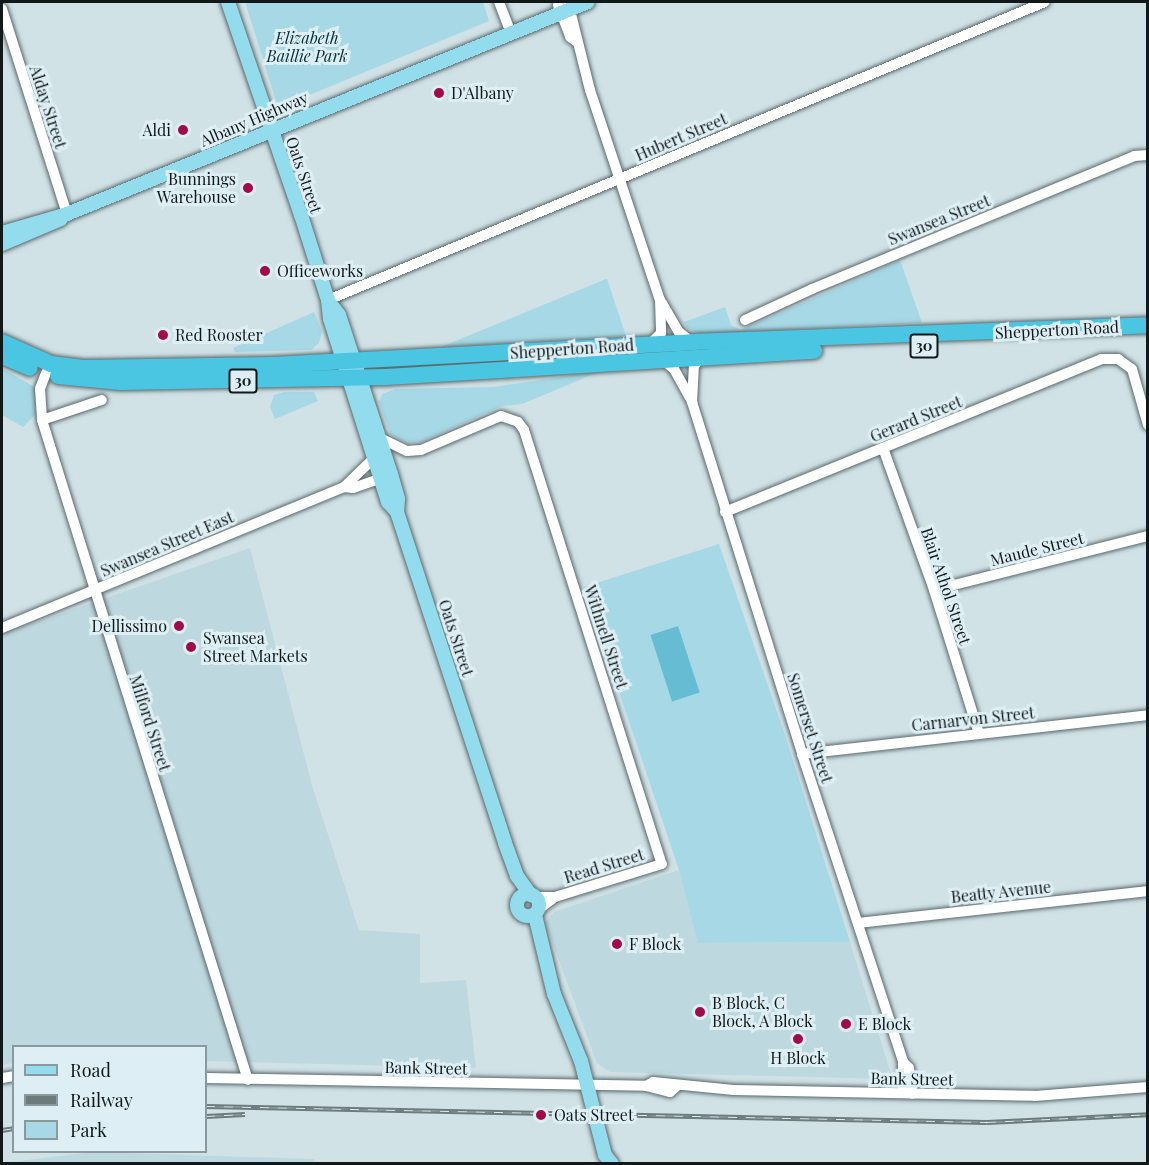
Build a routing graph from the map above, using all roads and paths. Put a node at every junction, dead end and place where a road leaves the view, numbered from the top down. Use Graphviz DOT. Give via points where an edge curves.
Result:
graph roads {
  1 [pos="228,2"];
  2 [pos="499,2"];
  3 [pos="588,2"];
  4 [pos="1045,2"];
  5 [pos="565,6"];
  6 [pos="2,9"];
  7 [pos="510,30"];
  8 [pos="271,129"];
  9 [pos="1148,155"];
  10 [pos="619,178"];
  11 [pos="67,214"];
  12 [pos="2,232"];
  13 [pos="2,244"];
  14 [pos="328,300"];
  15 [pos="660,300"];
  16 [pos="745,320"];
  17 [pos="1148,326"];
  18 [pos="1148,336"];
  19 [pos="2,342"];
  20 [pos="650,344"];
  21 [pos="697,349"];
  22 [pos="2,356"];
  23 [pos="661,358"];
  24 [pos="349,362"];
  25 [pos="46,373"];
  26 [pos="355,378"];
  27 [pos="102,399"];
  28 [pos="692,402"];
  29 [pos="42,420"];
  30 [pos="1148,425"];
  31 [pos="378,437"];
  32 [pos="883,448"];
  33 [pos="374,458"];
  34 [pos="386,476"];
  35 [pos="344,487"];
  36 [pos="725,512"];
  37 [pos="1148,536"];
  38 [pos="934,590"];
  39 [pos="93,591"];
  40 [pos="2,628"];
  41 [pos="1148,715"];
  42 [pos="979,734"];
  43 [pos="802,754"];
  44 [pos="662,864"];
  45 [pos="1148,891"];
  46 [pos="530,905"];
  47 [pos="858,923"];
  48 [pos="207,1078"];
  49 [pos="248,1080"];
  50 [pos="589,1087"];
  51 [pos="1148,1087"];
  52 [pos="908,1094"];
  53 [pos="607,1161"];
  1 -- 8 [label="main road, Oats Street"];
  2 -- 7 [label="street"];
  3 -- 5 [label="main road, Albany Highway"];
  4 -- 10 [label="street, Hubert Street"];
  5 -- 7 [label="main road, Albany Highway"];
  5 -- 10 [label="street" via="579,33 576,42"];
  6 -- 11 [label="street, Alday Street"];
  7 -- 8 [label="main road, Albany Highway" via="469,52 453,54"];
  8 -- 11 [label="main road, Albany Highway"];
  8 -- 14 [label="main road, Oats Street"];
  9 -- 16 [label="street, Swansea Street" via="1134,156 1079,178"];
  10 -- 14 [label="street, Hubert Street"];
  10 -- 15 [label="street"];
  11 -- 12 [label="main road, Albany Highway"];
  11 -- 13 [label="main road, Albany Highway" via="54,225"];
  14 -- 24 [label="main road, Oats Street" via="330,319"];
  15 -- 20 [label="street" via="661,333"];
  15 -- 21 [label="street" via="679,332"];
  17 -- 21 [label="highway, Shepperton Road / 30"];
  18 -- 21 [label="highway, Shepperton Road / 30"];
  19 -- 24 [label="highway, Shepperton Road / 30" via="51,364 84,368"];
  20 -- 21 [label="highway, Shepperton Road / 30"];
  20 -- 24 [label="highway, Shepperton Road / 30"];
  21 -- 23 [label="highway, Shepperton Road / 30"];
  21 -- 28 [label="street, Somerset Street"];
  22 -- 25 [label="highway, Shepperton Road / 30"];
  23 -- 26 [label="highway, Shepperton Road / 30"];
  23 -- 28 [label="street, Somerset Street" via="674,369"];
  24 -- 26 [label="main road, Oats Street"];
  25 -- 26 [label="highway, Shepperton Road / 30" via="121,382"];
  25 -- 29 [label="street, Milford Street" via="40,389"];
  26 -- 31 [label="main road, Oats Street"];
  26 -- 33 [label="main road, Oats Street"];
  27 -- 29 [label="street"];
  28 -- 36 [label="street, Somerset Street"];
  29 -- 39 [label="street, Milford Street"];
  30 -- 32 [label="street, Gerard Street" via="1132,369 1118,359 1101,359"];
  31 -- 34 [label="main road, Oats Street"];
  31 -- 44 [label="street, Withnell Street" via="406,451 434,448 501,416 518,422 524,430"];
  32 -- 36 [label="street, Gerard Street"];
  32 -- 38 [label="street, Blair Athol Street"];
  33 -- 34 [label="main road, Oats Street"];
  33 -- 35 [label="street, Swansea Street East"];
  34 -- 35 [label="street, Swansea Street East" via="353,488"];
  34 -- 46 [label="main road, Oats Street" via="398,499 397,512 517,876"];
  35 -- 39 [label="street, Swansea Street East"];
  36 -- 43 [label="street, Somerset Street"];
  37 -- 38 [label="street, Maude Street"];
  38 -- 42 [label="street, Blair Athol Street"];
  39 -- 40 [label="street, Swansea Street East"];
  39 -- 49 [label="street, Milford Street"];
  41 -- 42 [label="street, Carnarvon Street"];
  42 -- 43 [label="street, Carnarvon Street"];
  43 -- 47 [label="street, Somerset Street"];
  44 -- 46 [label="street, Read Street"];
  45 -- 47 [label="street, Beatty Avenue"];
  46 -- 50 [label="main road, Oats Street" via="538,940"];
  47 -- 52 [label="street, Somerset Street" via="903,1062 909,1068"];
  48 -- 49 [label="street, Bank Street"];
  49 -- 50 [label="street, Bank Street"];
  50 -- 52 [label="street, Bank Street" via="646,1086 670,1092 676,1087"];
  50 -- 53 [label="main road, Oats Street"];
  51 -- 52 [label="street, Bank Street" via="1035,1096"];
}
